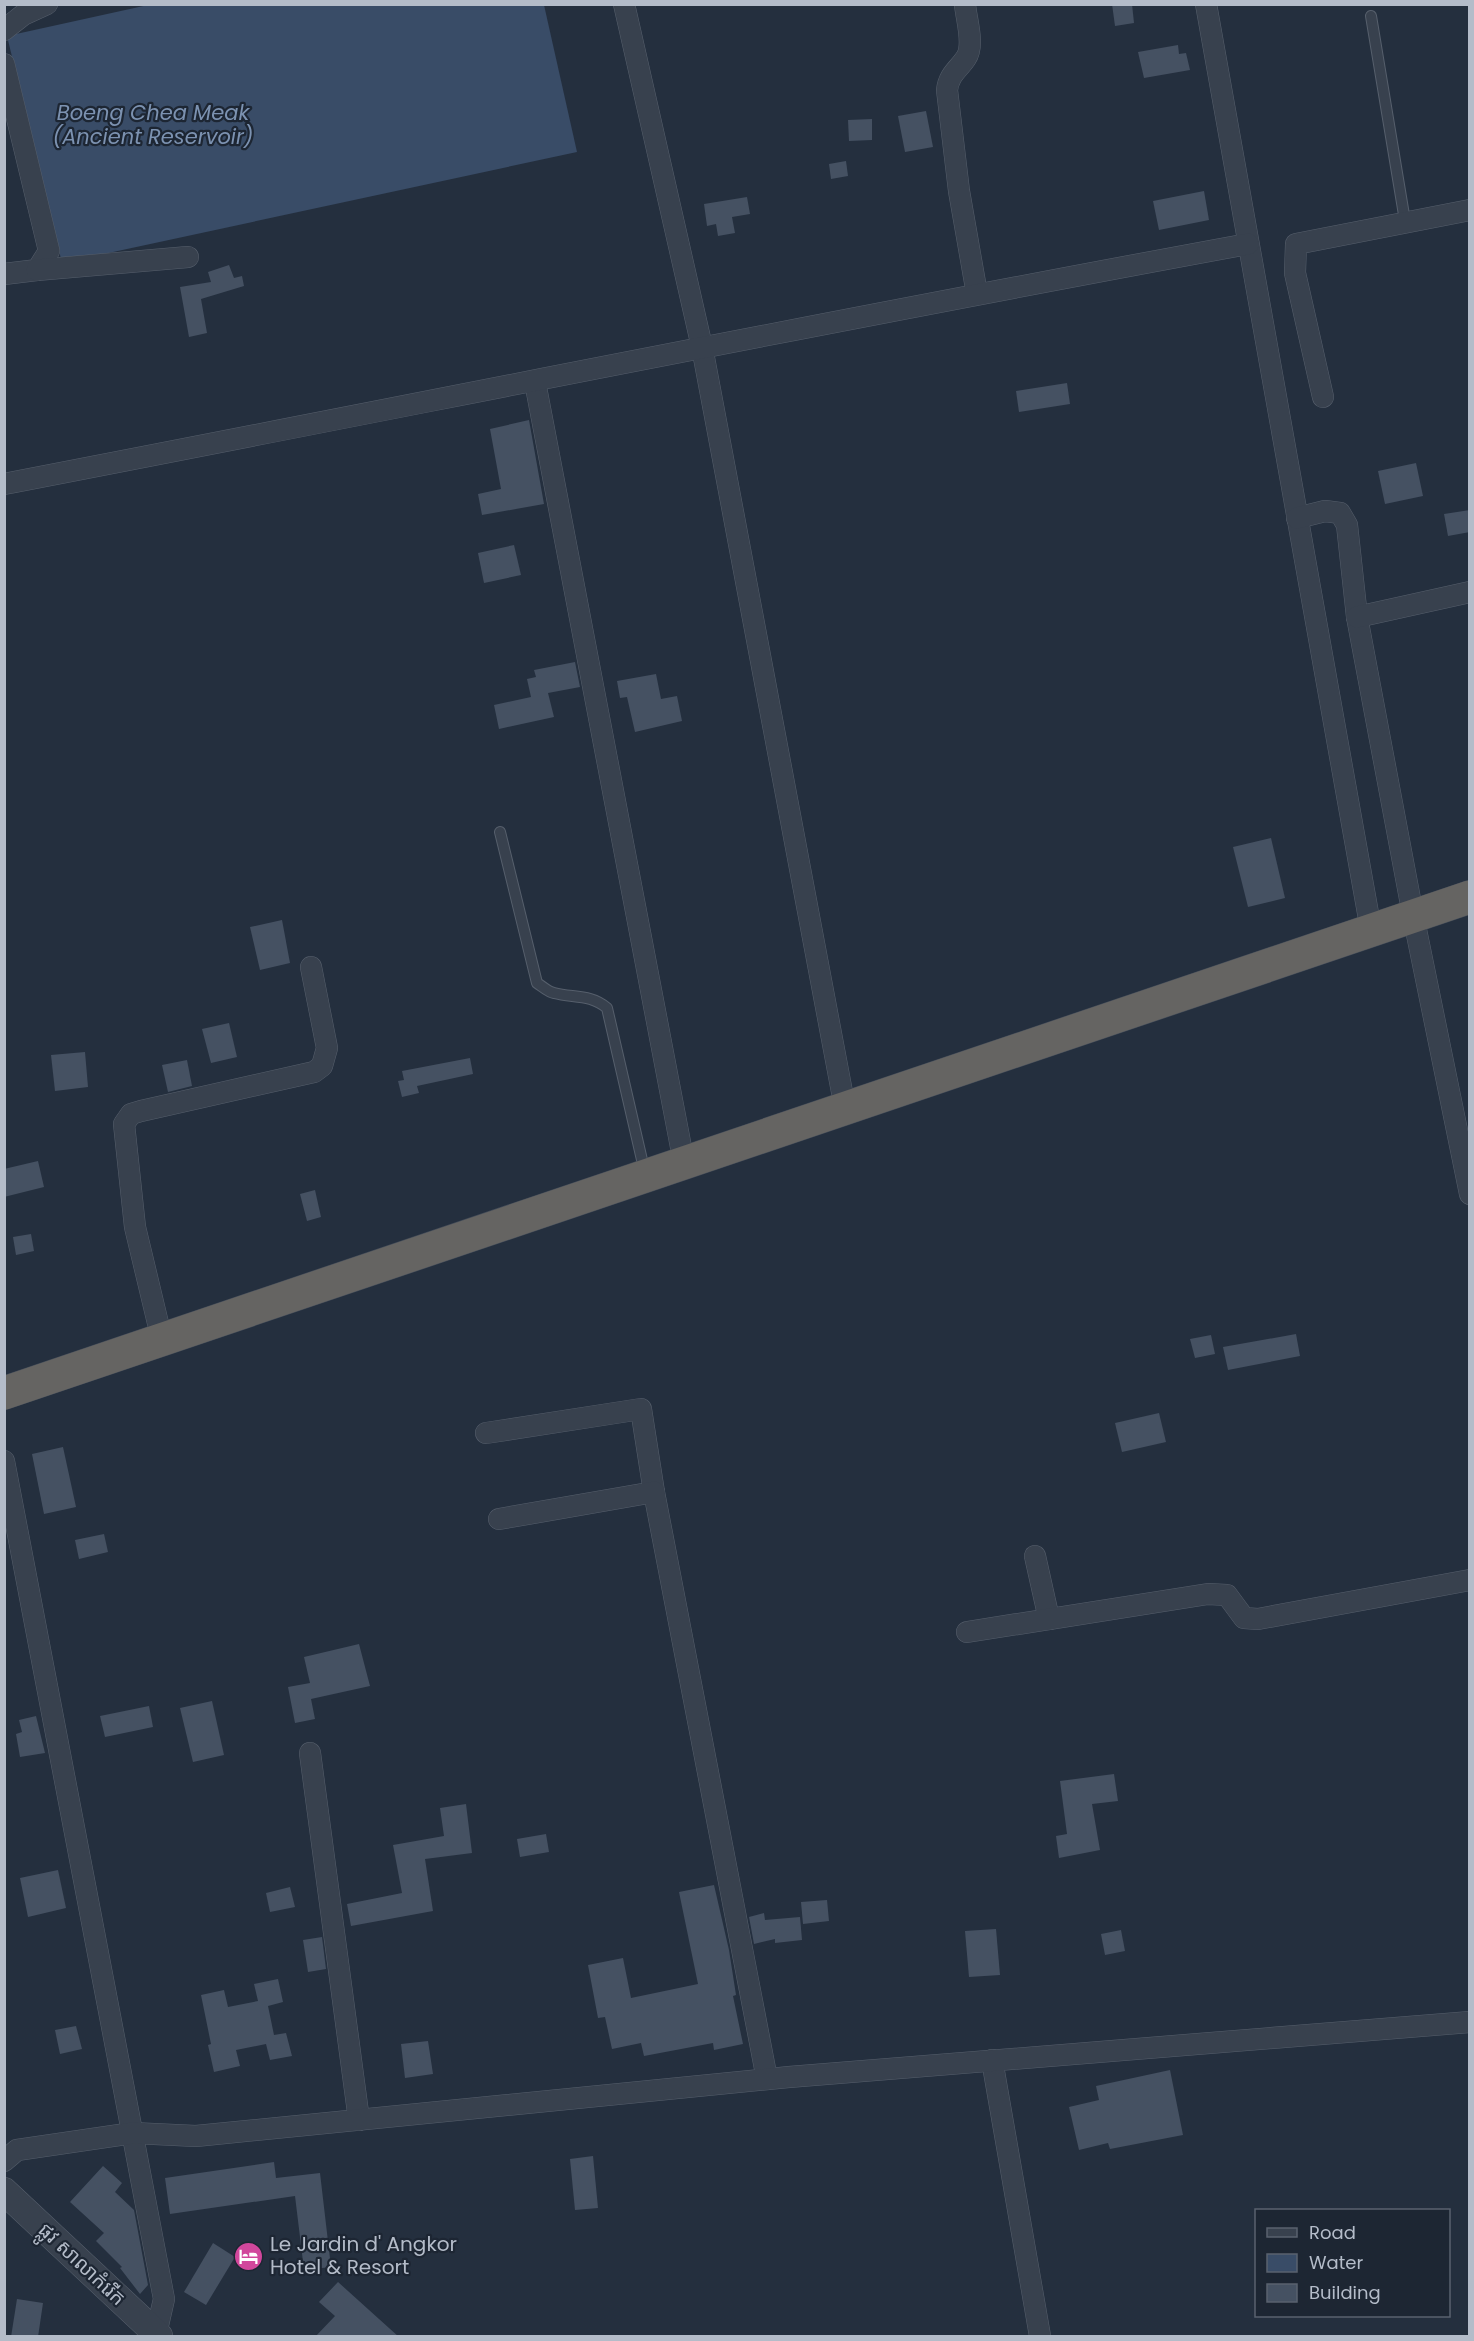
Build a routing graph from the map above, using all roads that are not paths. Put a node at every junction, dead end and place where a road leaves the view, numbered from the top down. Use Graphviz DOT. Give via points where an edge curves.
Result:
graph roads {
  1 [pos="47,4"];
  2 [pos="624,4"];
  3 [pos="965,4"];
  4 [pos="1206,4"];
  5 [pos="1371,16"];
  6 [pos="4,30"];
  7 [pos="4,64"];
  8 [pos="1470,210"];
  9 [pos="1405,221"];
  10 [pos="1248,244"];
  11 [pos="188,257"];
  12 [pos="37,270"];
  13 [pos="4,274"];
  14 [pos="977,294"];
  15 [pos="702,347"];
  16 [pos="535,382"];
  17 [pos="1323,397"];
  18 [pos="4,484"];
  19 [pos="1297,518"];
  20 [pos="1470,592"];
  21 [pos="1357,617"];
  22 [pos="500,832"];
  23 [pos="1470,897"];
  24 [pos="1413,915"];
  25 [pos="1371,930"];
  26 [pos="311,967"];
  27 [pos="845,1108"];
  28 [pos="684,1163"];
  29 [pos="645,1176"];
  30 [pos="1470,1194"];
  31 [pos="162,1340"];
  32 [pos="4,1393"];
  33 [pos="486,1433"];
  34 [pos="4,1461"];
  35 [pos="654,1492"];
  36 [pos="499,1519"];
  37 [pos="1035,1557"];
  38 [pos="1470,1580"];
  39 [pos="1049,1619"];
  40 [pos="967,1632"];
  41 [pos="310,1753"];
  42 [pos="1470,2022"];
  43 [pos="992,2060"];
  44 [pos="767,2079"];
  45 [pos="359,2120"];
  46 [pos="133,2133"];
  47 [pos="4,2161"];
  48 [pos="4,2192"];
  49 [pos="158,2335"];
  50 [pos="1040,2337"];
  1 -- 6 [label="street" via="23,15"];
  2 -- 15 [label="street"];
  3 -- 14 [label="street" via="968,56 948,80 947,90"];
  4 -- 10 [label="street"];
  5 -- 9 [label="lane"];
  7 -- 12 [label="street" via="49,251"];
  8 -- 9 [label="street"];
  9 -- 17 [label="street" via="1296,244 1295,273"];
  10 -- 14 [label="street"];
  10 -- 19 [label="street"];
  11 -- 12 [label="street"];
  12 -- 13 [label="street"];
  14 -- 15 [label="street"];
  15 -- 16 [label="street"];
  15 -- 27 [label="street"];
  16 -- 18 [label="street"];
  16 -- 28 [label="street"];
  19 -- 21 [label="street" via="1325,511 1340,513 1347,525"];
  19 -- 25 [label="street"];
  20 -- 21 [label="street"];
  21 -- 24 [label="street"];
  22 -- 29 [label="lane" via="537,983 552,993 581,996 599,1001 607,1008"];
  23 -- 24 [label="highway"];
  24 -- 25 [label="highway"];
  24 -- 30 [label="street"];
  25 -- 27 [label="highway"];
  26 -- 31 [label="street" via="327,1048 322,1066 314,1072 141,1111 132,1114 124,1124 135,1227"];
  27 -- 28 [label="highway"];
  28 -- 29 [label="highway"];
  29 -- 31 [label="highway"];
  31 -- 32 [label="highway"];
  33 -- 35 [label="street" via="641,1409"];
  34 -- 46 [label="street"];
  35 -- 36 [label="street"];
  35 -- 44 [label="street"];
  37 -- 39 [label="street"];
  38 -- 39 [label="street" via="1258,1619 1244,1618 1227,1595 1208,1593"];
  39 -- 40 [label="street"];
  41 -- 45 [label="street"];
  42 -- 43 [label="street"];
  43 -- 44 [label="street"];
  43 -- 50 [label="street"];
  44 -- 45 [label="street"];
  45 -- 46 [label="street" via="196,2136"];
  46 -- 47 [label="street" via="17,2150"];
  46 -- 49 [label="street" via="164,2299"];
  48 -- 49 [label="street, ផ្លូវ សាលាកំរើក"];
}
